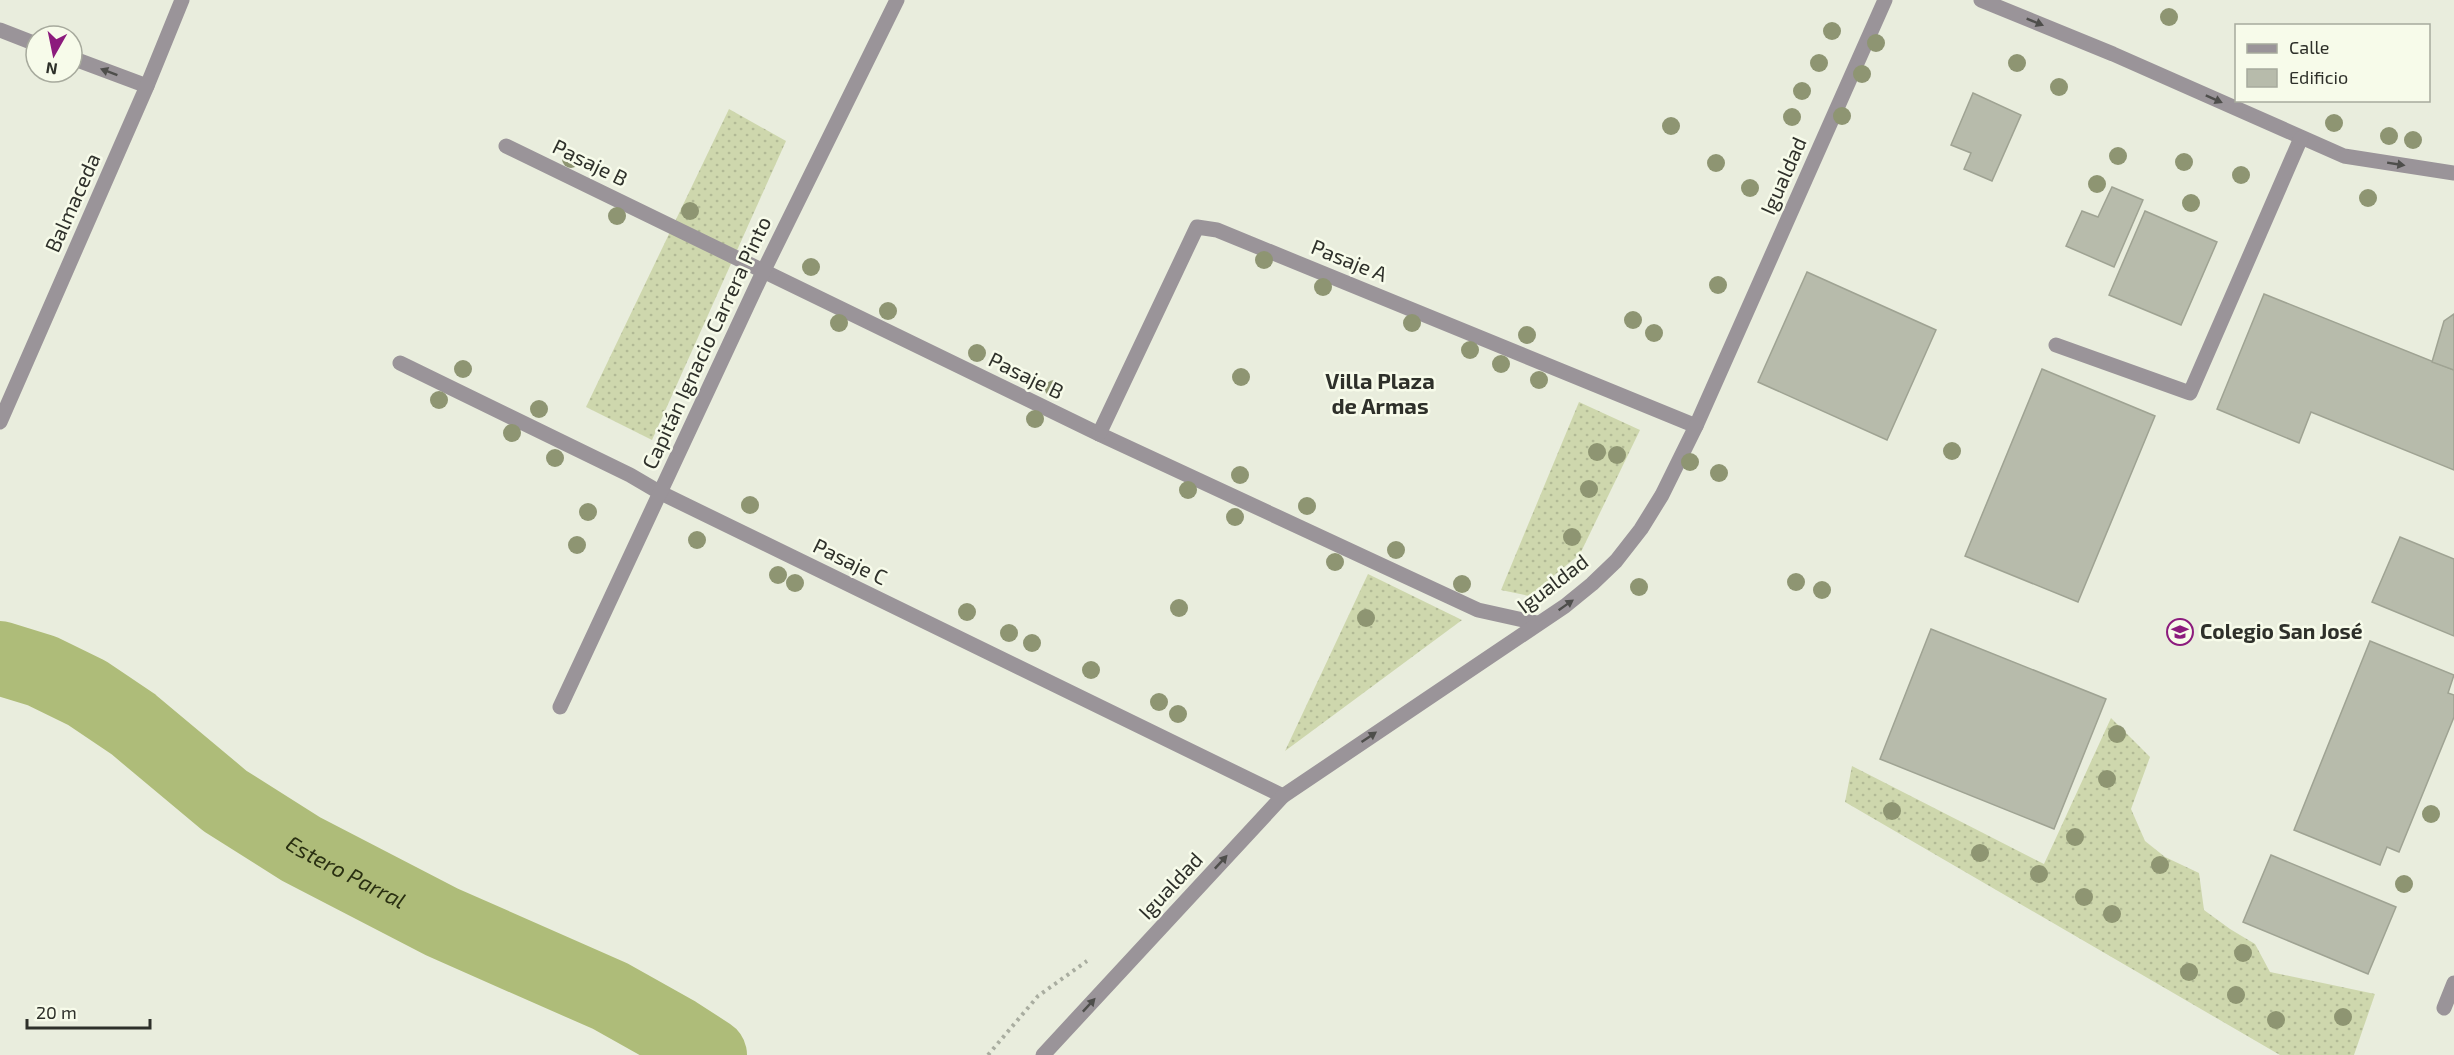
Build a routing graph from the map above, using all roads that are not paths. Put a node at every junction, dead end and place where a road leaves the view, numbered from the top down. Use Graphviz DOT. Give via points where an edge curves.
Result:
graph roads {
  1 [pos="182,0"];
  2 [pos="897,0"];
  3 [pos="1885,0"];
  4 [pos="1981,0"];
  5 [pos="0,30"];
  6 [pos="24,39"];
  7 [pos="84,62"];
  8 [pos="147,86"];
  9 [pos="2301,138"];
  10 [pos="506,146"];
  11 [pos="2454,173"];
  12 [pos="763,272"];
  13 [pos="2056,345"];
  14 [pos="400,363"];
  15 [pos="0,422"];
  16 [pos="1696,426"];
  17 [pos="1099,434"];
  18 [pos="659,492"];
  19 [pos="1537,623"];
  20 [pos="560,708"];
  21 [pos="1283,796"];
  22 [pos="2454,983"];
  23 [pos="2444,1008"];
  24 [pos="1046,1052"];
  1 -- 8 [label="street, Balmaceda"];
  2 -- 12 [label="street, Capitán Ignacio Carrera Pinto"];
  3 -- 16 [label="street, Igualdad"];
  4 -- 9 [label="street, one-way"];
  5 -- 6 [label="street"];
  8 -- 7 [label="street, one-way"];
  8 -- 15 [label="street, Balmaceda"];
  9 -- 11 [label="street, one-way" via="2344,156"];
  9 -- 13 [label="street" via="2190,393"];
  10 -- 12 [label="street, Pasaje B"];
  12 -- 17 [label="street, Pasaje B"];
  12 -- 18 [label="street, Capitán Ignacio Carrera Pinto"];
  14 -- 18 [label="street, Pasaje C"];
  16 -- 17 [label="street, Pasaje A" via="1217,230 1197,227"];
  19 -- 16 [label="street, Igualdad, one-way" via="1565,606 1616,561 1662,495"];
  17 -- 19 [label="street, Pasaje B" via="1478,610"];
  18 -- 20 [label="street, Capitán Ignacio Carrera Pinto"];
  18 -- 21 [label="street, Pasaje C"];
  21 -- 19 [label="street, Igualdad, one-way"];
  24 -- 21 [label="street, Igualdad, one-way"];
  22 -- 23 [label="street"];
}
